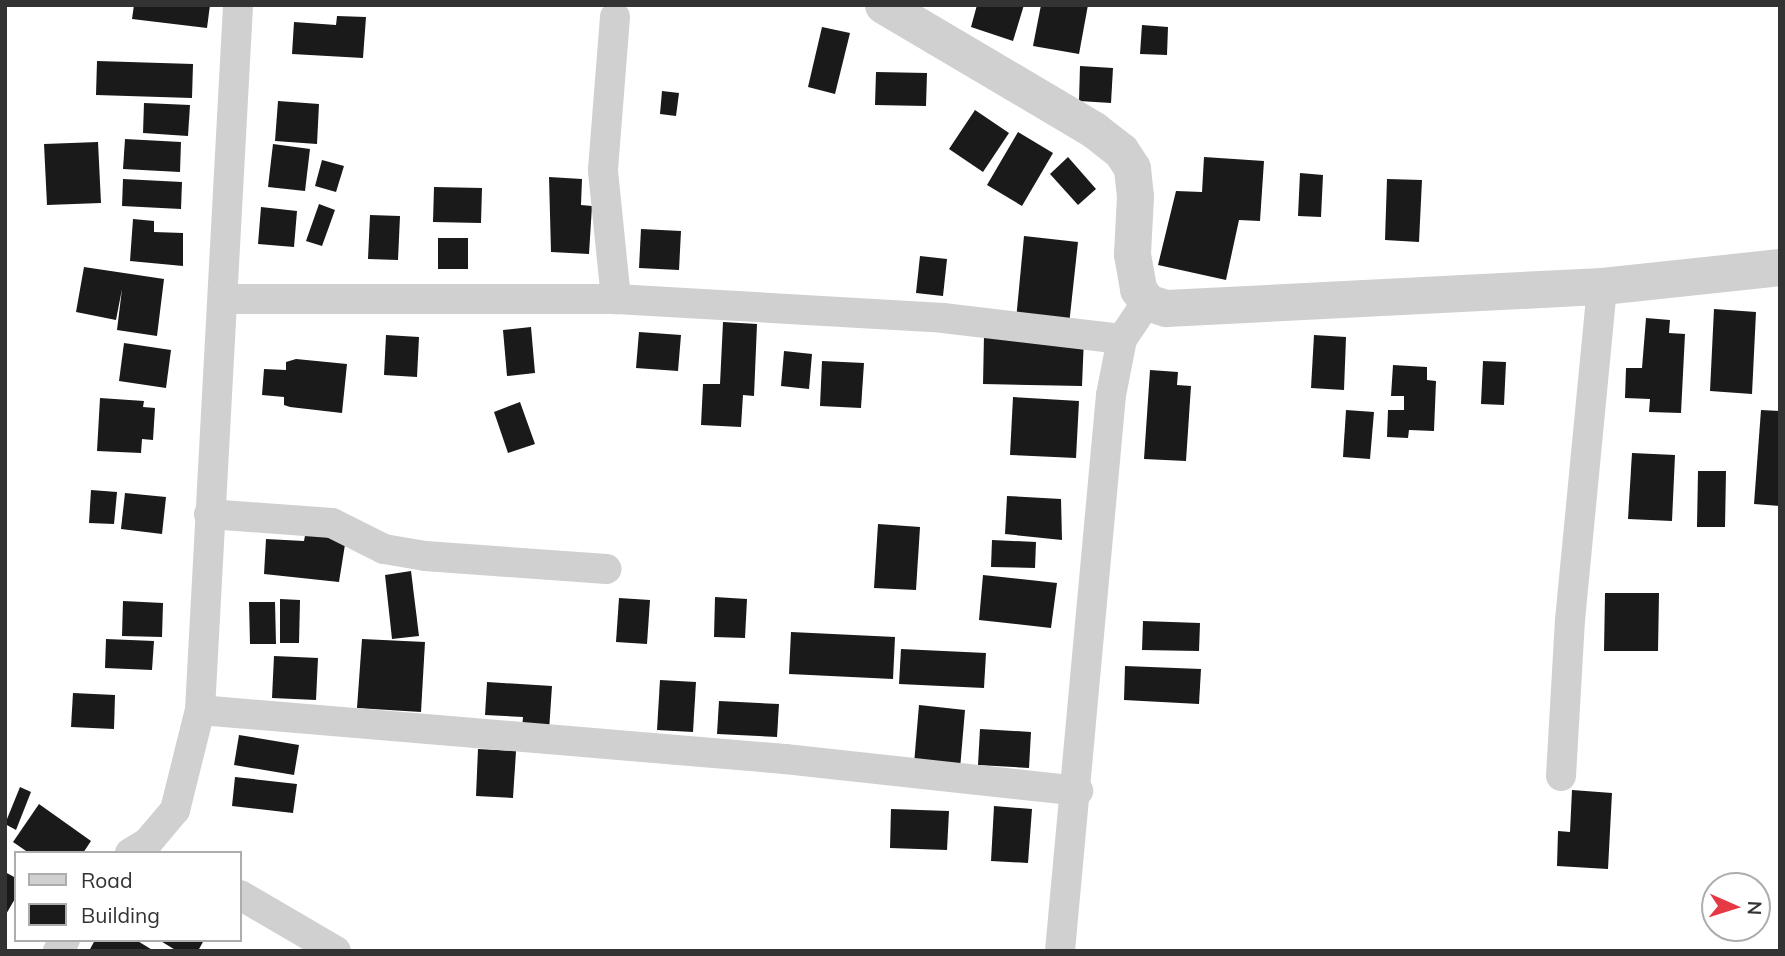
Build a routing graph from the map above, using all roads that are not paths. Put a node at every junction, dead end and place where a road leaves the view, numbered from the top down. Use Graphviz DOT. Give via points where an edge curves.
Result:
graph roads {
  1 [pos="238,5"];
  2 [pos="883,5"];
  3 [pos="615,17"];
  4 [pos="1780,267"];
  5 [pos="1602,286"];
  6 [pos="225,299"];
  7 [pos="616,299"];
  8 [pos="1147,302"];
  9 [pos="1122,339"];
  10 [pos="209,514"];
  11 [pos="607,569"];
  12 [pos="200,710"];
  13 [pos="1561,776"];
  14 [pos="1078,792"];
  15 [pos="148,849"];
  16 [pos="242,896"];
  17 [pos="336,951"];
  18 [pos="1060,951"];
  1 -- 6 [label="street"];
  2 -- 8 [label="street" via="1094,130 1121,152 1132,169 1132,254 1138,289"];
  3 -- 7 [label="street" via="603,171"];
  4 -- 5 [label="street"];
  5 -- 8 [label="street" via="1184,309"];
  5 -- 13 [label="street" via="1570,620"];
  6 -- 7 [label="street"];
  6 -- 10 [label="street"];
  7 -- 9 [label="street" via="943,318"];
  8 -- 9 [label="street"];
  9 -- 14 [label="street" via="1111,396"];
  10 -- 11 [label="street" via="332,523 384,549 425,556"];
  10 -- 12 [label="street"];
  12 -- 14 [label="street" via="785,759"];
  12 -- 15 [label="street" via="181,795"];
  14 -- 18 [label="street"];
  16 -- 17 [label="street"];
}
